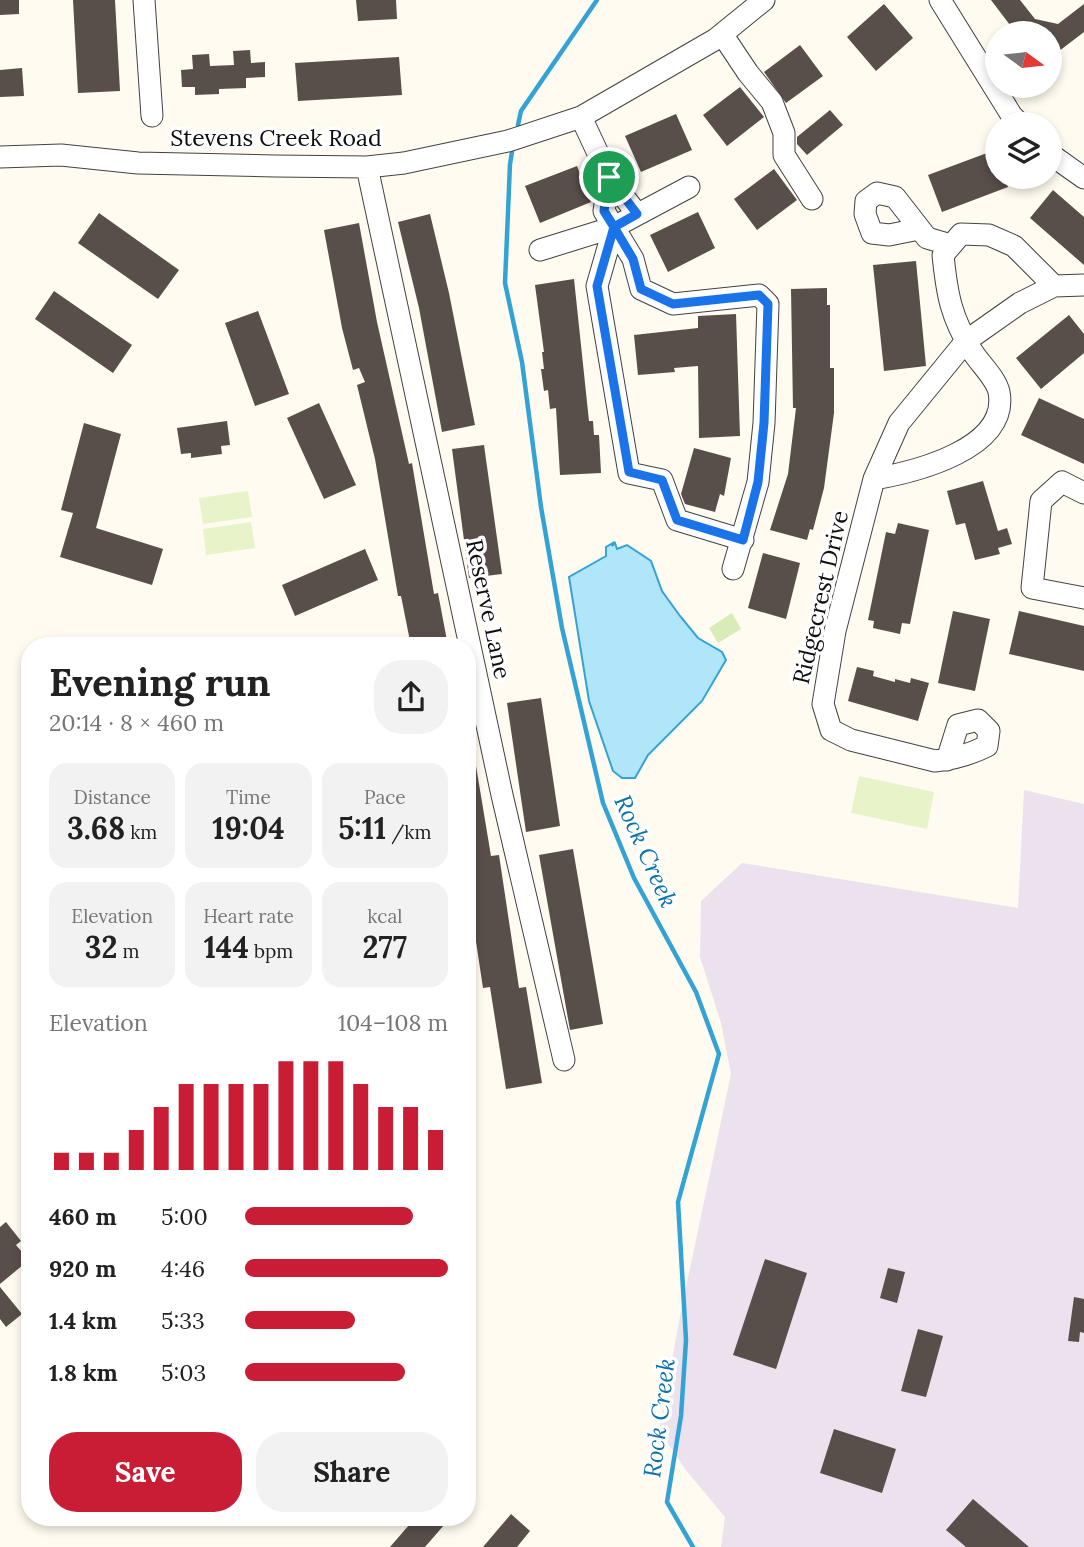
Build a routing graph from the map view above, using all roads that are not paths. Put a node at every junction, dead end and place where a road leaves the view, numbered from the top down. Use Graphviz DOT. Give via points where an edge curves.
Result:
graph roads {
  1 [pos="144,0"];
  2 [pos="764,0"];
  3 [pos="940,0"];
  4 [pos="722,34"];
  5 [pos="1010,112"];
  6 [pos="152,116"];
  7 [pos="581,117"];
  8 [pos="0,157"];
  9 [pos="1062,162"];
  10 [pos="367,167"];
  11 [pos="609,177"];
  12 [pos="1084,178"];
  13 [pos="689,187"];
  14 [pos="813,199"];
  15 [pos="637,214"];
  16 [pos="614,227"];
  17 [pos="919,229"];
  18 [pos="951,245"];
  19 [pos="540,250"];
  20 [pos="1084,285"];
  21 [pos="1054,286"];
  22 [pos="966,341"];
  23 [pos="874,479"];
  24 [pos="1084,493"];
  25 [pos="743,540"];
  26 [pos="733,569"];
  27 [pos="1084,598"];
  28 [pos="468,637"];
  29 [pos="476,674"];
  30 [pos="947,760"];
  31 [pos="564,1060"];
  1 -- 6 [label="street"];
  2 -- 4 [label="street, Stevens Creek Road"];
  3 -- 5 [label="street"];
  4 -- 7 [label="street, Stevens Creek Road"];
  4 -- 14 [label="street" via="772,102 784,133 784,155"];
  7 -- 10 [label="street, Stevens Creek Road" via="508,141"];
  7 -- 11 [label="street"];
  8 -- 10 [label="street, Stevens Creek Road" via="61,155 138,163"];
  9 -- 12 [label="street"];
  10 -- 28 [label="street, Reserve Lane"];
  11 -- 15 [label="street"];
  11 -- 16 [label="street" via="604,211"];
  13 -- 15 [label="street"];
  15 -- 16 [label="street"];
  16 -- 19 [label="street"];
  16 -- 25 [label="street" via="597,286 629,472 662,480 677,520"];
  16 -- 25 [label="street" via="633,259 641,289 673,304 764,297 768,304 758,482"];
  17 -- 18 [label="street" via="927,239"];
  18 -- 21 [label="street" via="961,234 989,235 1014,246"];
  18 -- 22 [label="street" via="943,255 946,283 953,317"];
  20 -- 21 [label="street, Ridgecrest Drive"];
  21 -- 22 [label="street, Ridgecrest Drive" via="1020,303"];
  22 -- 23 [label="street, Ridgecrest Drive" via="899,423"];
  22 -- 23 [label="street" via="999,391 996,419 986,434 931,467"];
  23 -- 30 [label="street, Ridgecrest Drive" via="835,631 823,704 831,730 851,740 934,761"];
  24 -- 27 [label="street" via="1062,482 1041,501 1032,588"];
  25 -- 26 [label="street"];
  29 -- 31 [label="street, Reserve Lane"];
}
